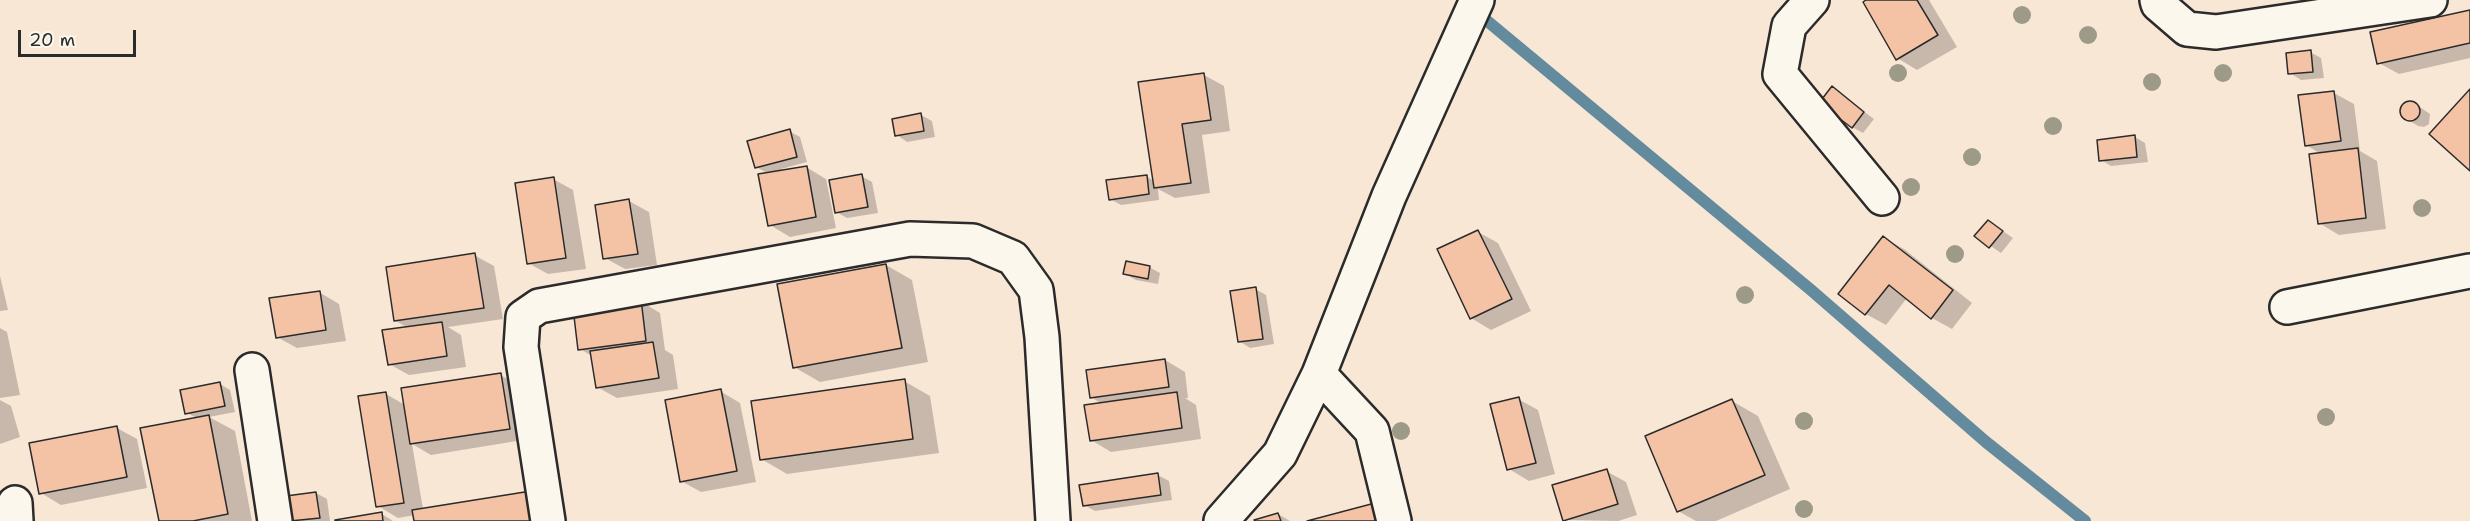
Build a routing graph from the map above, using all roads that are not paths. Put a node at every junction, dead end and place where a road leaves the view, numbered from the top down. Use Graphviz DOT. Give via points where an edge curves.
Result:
graph roads {
  1 [pos="1477,0"];
  2 [pos="1812,0"];
  3 [pos="2157,0"];
  4 [pos="2430,0"];
  5 [pos="1882,198"];
  6 [pos="2470,271"];
  7 [pos="2287,308"];
  8 [pos="252,370"];
  9 [pos="1319,374"];
  10 [pos="275,521"];
  11 [pos="549,521"];
  12 [pos="1053,521"];
  13 [pos="1221,521"];
  14 [pos="1394,521"];
  1 -- 9 [label="street" via="1389,196"];
  2 -- 5 [label="street" via="1789,26 1780,74"];
  3 -- 4 [label="street" via="2187,29 2216,32"];
  6 -- 7 [label="street"];
  8 -- 10 [label="street"];
  9 -- 13 [label="street" via="1280,454"];
  9 -- 14 [label="street" via="1372,431"];
  11 -- 12 [label="street" via="521,347 523,317 539,306 910,238 973,241 1012,258 1036,290"];
}
